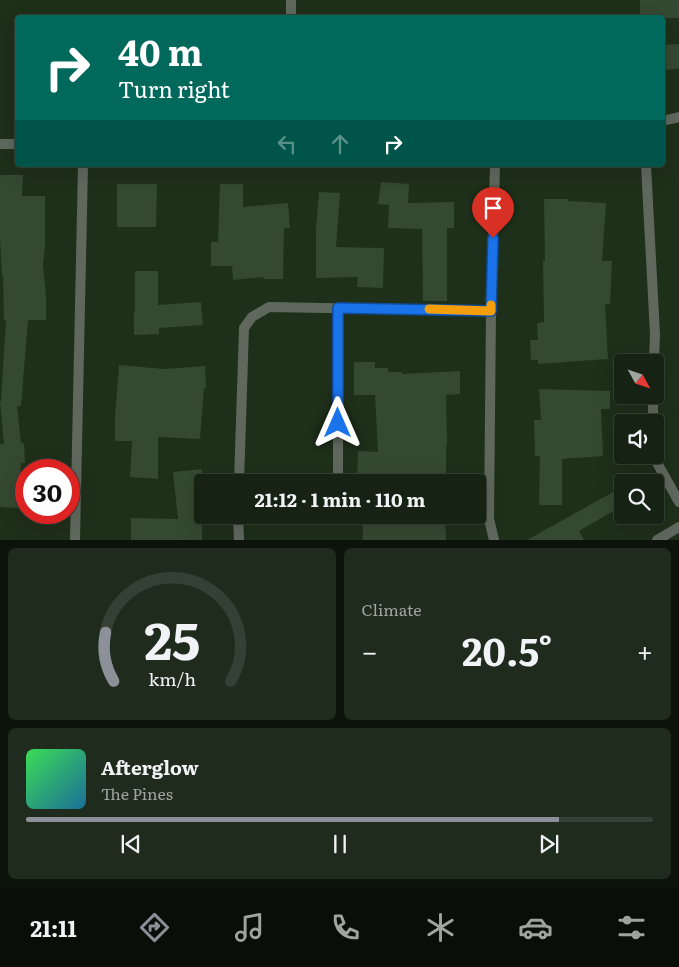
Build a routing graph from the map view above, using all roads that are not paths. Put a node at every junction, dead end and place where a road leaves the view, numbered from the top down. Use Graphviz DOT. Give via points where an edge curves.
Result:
graph roads {
  1 [pos="291,0"];
  2 [pos="291,15"];
  3 [pos="679,117"];
  4 [pos="665,120"];
  5 [pos="0,144"];
  6 [pos="15,144"];
  7 [pos="84,167"];
  8 [pos="495,167"];
  9 [pos="646,167"];
  10 [pos="338,308"];
  11 [pos="491,311"];
  12 [pos="654,354"];
  13 [pos="658,464"];
  14 [pos="239,474"];
  15 [pos="338,474"];
  16 [pos="679,502"];
  17 [pos="238,524"];
  18 [pos="679,527"];
  19 [pos="74,540"];
  20 [pos="238,540"];
  21 [pos="494,540"];
  22 [pos="658,540"];
  1 -- 2 [label="street"];
  3 -- 4 [label="street"];
  5 -- 6 [label="street"];
  7 -- 19 [label="street"];
  8 -- 11 [label="street"];
  9 -- 12 [label="street"];
  10 -- 11 [label="street"];
  10 -- 14 [label="street" via="269,307 252,316 244,328"];
  10 -- 15 [label="street"];
  11 -- 21 [label="street" via="489,519"];
  13 -- 16 [label="street"];
  17 -- 20 [label="street"];
  18 -- 22 [label="street"];
}
